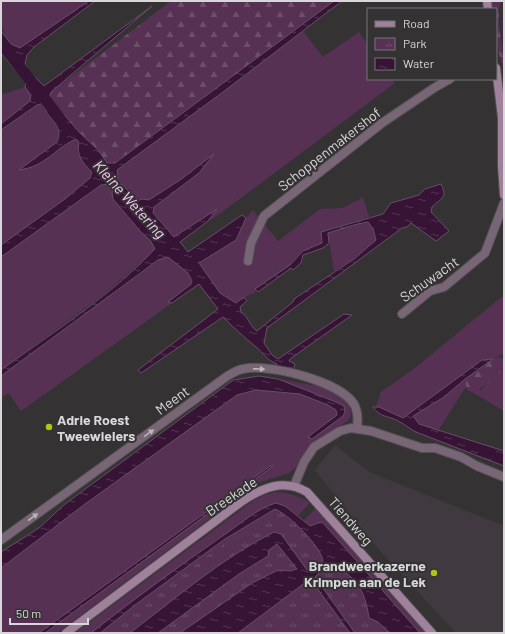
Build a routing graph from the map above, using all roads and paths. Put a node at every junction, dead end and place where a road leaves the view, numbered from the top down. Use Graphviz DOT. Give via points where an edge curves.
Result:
graph roads {
  1 [pos="497,76"];
  2 [pos="448,80"];
  3 [pos="504,195"];
  4 [pos="504,203"];
  5 [pos="248,260"];
  6 [pos="402,314"];
  7 [pos="357,428"];
  8 [pos="504,477"];
  9 [pos="294,486"];
  10 [pos="1,540"];
  11 [pos="66,633"];
  12 [pos="432,633"];
  1 -- 3 [label="street" via="502,118"];
  2 -- 5 [label="street, Schoppenmakershof" via="382,123 264,216 251,243"];
  4 -- 6 [label="street, Schuwacht" via="485,253 444,287 430,291"];
  7 -- 8 [label="street" via="422,448 435,448"];
  7 -- 9 [label="street" via="340,432 314,447 304,462"];
  10 -- 7 [label="street, Meent, one-way" via="226,377 244,368 270,370 326,383 343,392 354,404"];
  9 -- 11 [label="street, Breekade" via="268,487 256,493"];
  9 -- 12 [label="street, Tiendweg" via="307,492 317,502"];
}
